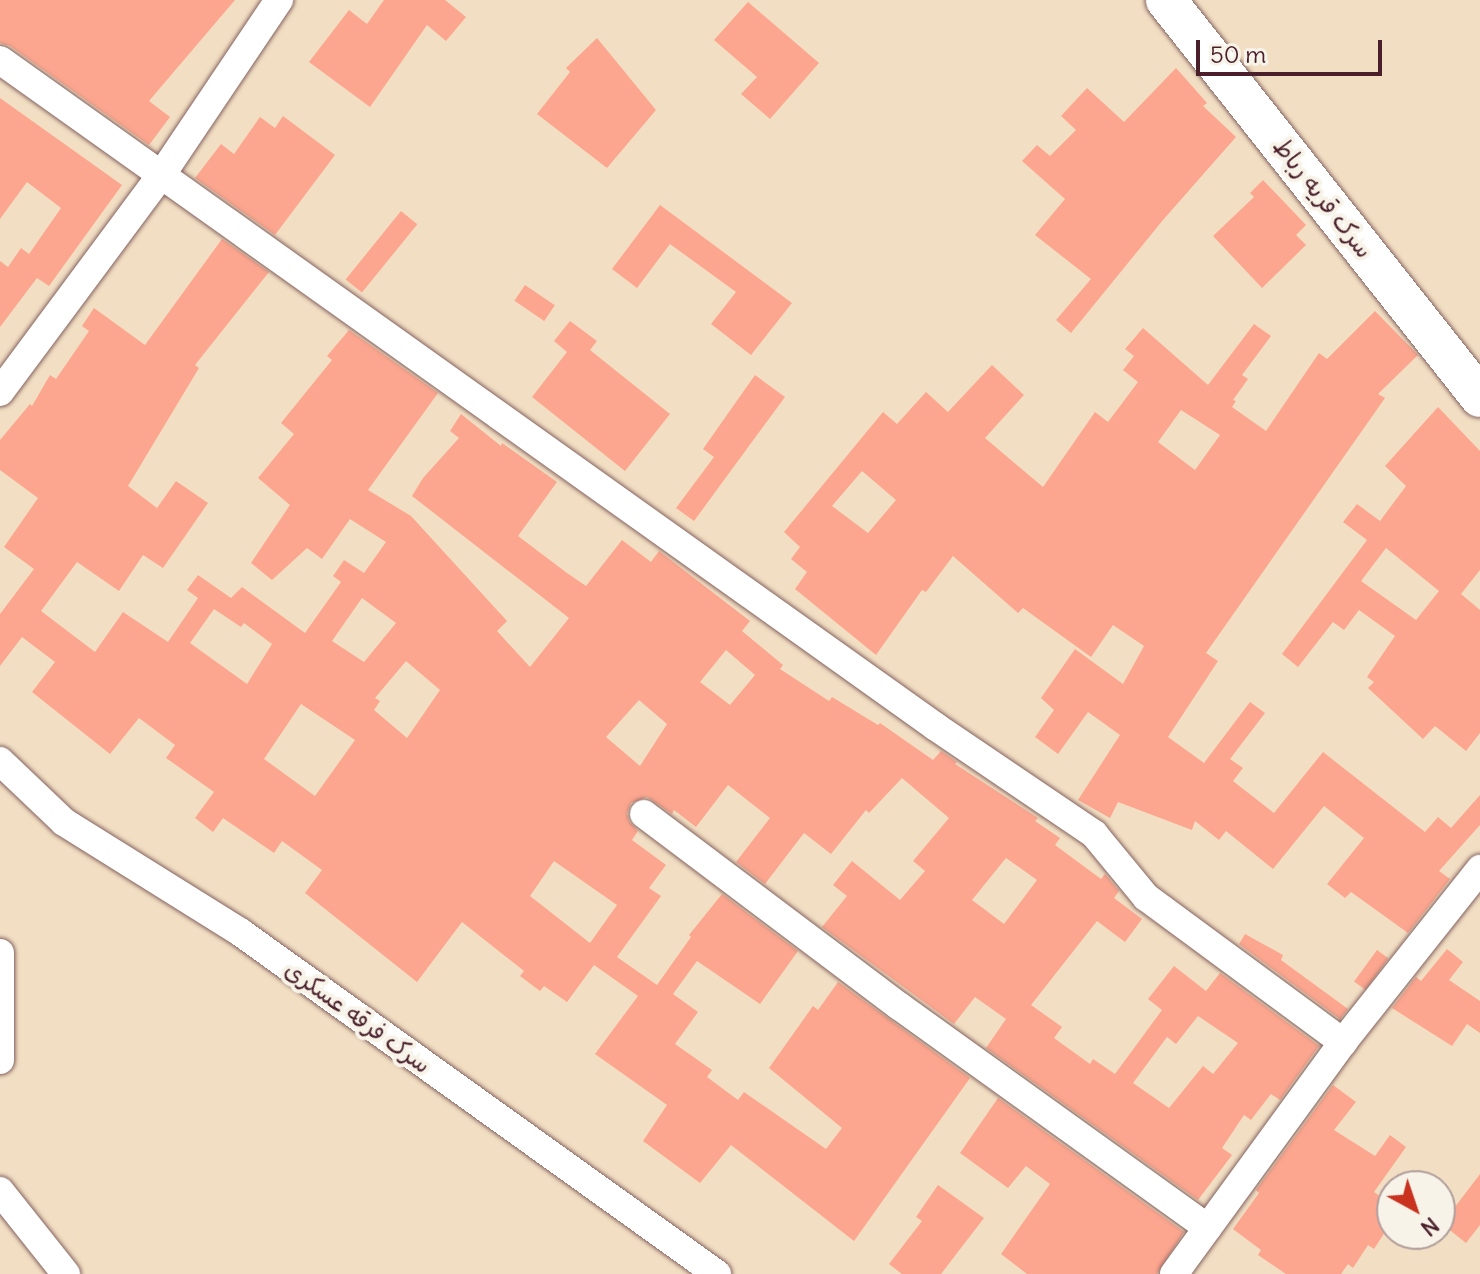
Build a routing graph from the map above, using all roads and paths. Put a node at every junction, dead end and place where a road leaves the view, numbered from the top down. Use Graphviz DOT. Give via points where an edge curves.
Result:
graph roads {
  1 [pos="279,0"];
  2 [pos="1166,0"];
  3 [pos="0,60"];
  4 [pos="162,174"];
  5 [pos="0,392"];
  6 [pos="1480,397"];
  7 [pos="0,761"];
  8 [pos="644,814"];
  9 [pos="1480,869"];
  10 [pos="0,953"];
  11 [pos="1343,1042"];
  12 [pos="0,1060"];
  13 [pos="0,1191"];
  14 [pos="1208,1228"];
  15 [pos="66,1274"];
  16 [pos="717,1274"];
  17 [pos="1174,1274"];
  1 -- 4 [label="street"];
  2 -- 6 [label="street, سرک قریه رباط"];
  3 -- 4 [label="street"];
  4 -- 5 [label="street"];
  4 -- 11 [label="street" via="1094,834 1146,897"];
  7 -- 16 [label="street, سرک فرقه عسکری" via="64,822 240,932"];
  8 -- 14 [label="street"];
  9 -- 11 [label="street"];
  10 -- 12 [label="street"];
  11 -- 14 [label="street"];
  13 -- 15 [label="street"];
  14 -- 17 [label="street"];
}
